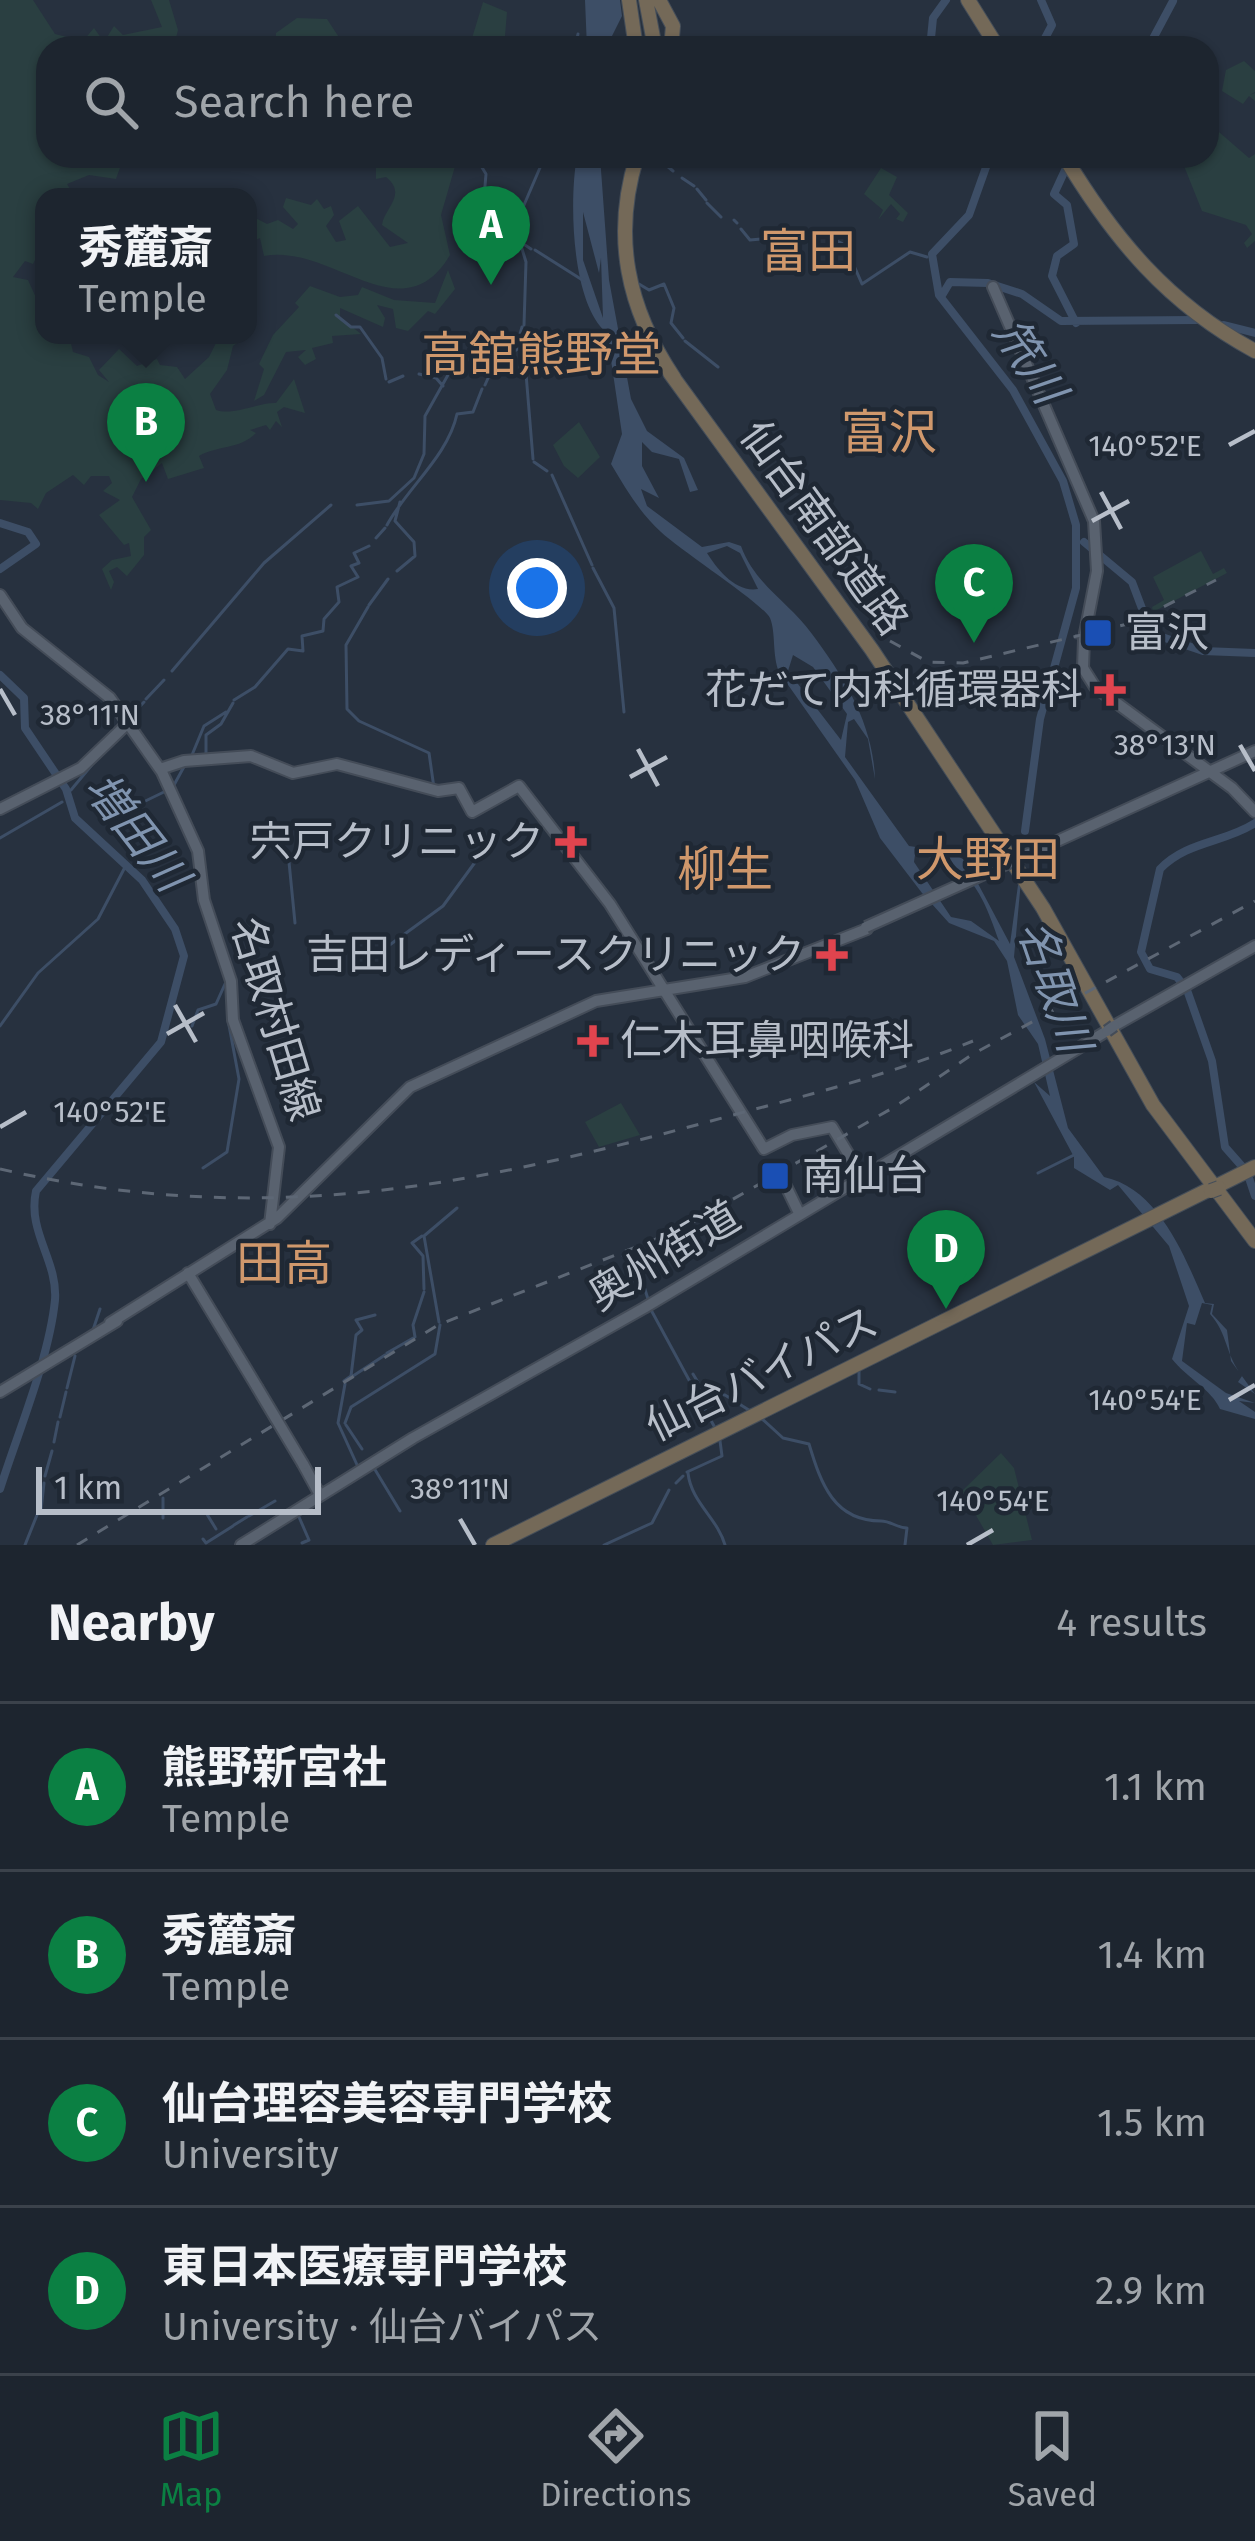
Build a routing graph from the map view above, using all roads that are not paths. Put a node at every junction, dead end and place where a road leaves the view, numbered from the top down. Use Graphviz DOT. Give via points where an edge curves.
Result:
graph roads {
  1 [pos="628,0"];
  2 [pos="646,0"];
  3 [pos="659,0"];
  4 [pos="970,0"];
  5 [pos="634,36"];
  6 [pos="653,36"];
  7 [pos="672,36"];
  8 [pos="992,36"];
  9 [pos="633,168"];
  10 [pos="1074,168"];
  11 [pos="1255,349"];
  12 [pos="1096,552"];
  13 [pos="0,595"];
  14 [pos="128,722"];
  15 [pos="1255,753"];
  16 [pos="160,769"];
  17 [pos="1210,773"];
  18 [pos="0,809"];
  19 [pos="1255,812"];
  20 [pos="1255,946"];
  21 [pos="662,987"];
  22 [pos="1246,1171"];
  23 [pos="861,1175"];
  24 [pos="786,1186"];
  25 [pos="800,1211"];
  26 [pos="272,1220"];
  27 [pos="1255,1240"];
  28 [pos="189,1275"];
  29 [pos="0,1392"];
  30 [pos="320,1495"];
  31 [pos="241,1545"];
  32 [pos="495,1545"];
  1 -- 5 [label="highway"];
  2 -- 6 [label="highway"];
  3 -- 7 [label="highway"];
  4 -- 8 [label="highway"];
  9 -- 27 [label="highway, 仙台南部道路" via="622,230 646,332 1001,844 1140,1084"];
  10 -- 11 [label="highway" via="1149,270"];
  12 -- 12 [label="main road" via="1085,509 993,287 1086,499"];
  12 -- 17 [label="main road" via="1078,666 1093,692"];
  13 -- 14 [label="main road" via="22,628 89,678"];
  14 -- 16 [label="main road, 名取村田線"];
  14 -- 18 [label="main road" via="96,756"];
  15 -- 17 [label="main road"];
  16 -- 21 [label="main road" via="251,756 296,773 342,764 438,791 459,788 472,812 518,785 604,895"];
  16 -- 26 [label="main road, 名取村田線" via="200,854 204,900 231,978 233,1020 278,1142"];
  17 -- 19 [label="main road"];
  17 -- 21 [label="main road, bridge" via="790,961 728,980"];
  20 -- 23 [label="main road, 奥州街道"];
  21 -- 23 [label="main road" via="764,1148 832,1126"];
  21 -- 26 [label="main road" via="596,1001 430,1078 398,1098"];
  22 -- 32 [label="highway, 仙台バイパス"];
  23 -- 25 [label="main road, 奥州街道"];
  24 -- 25 [label="main road"];
  25 -- 30 [label="main road, 奥州街道"];
  26 -- 28 [label="main road"];
  28 -- 29 [label="main road"];
  28 -- 30 [label="main road, bridge"];
  30 -- 31 [label="main road, 奥州街道"];
}
